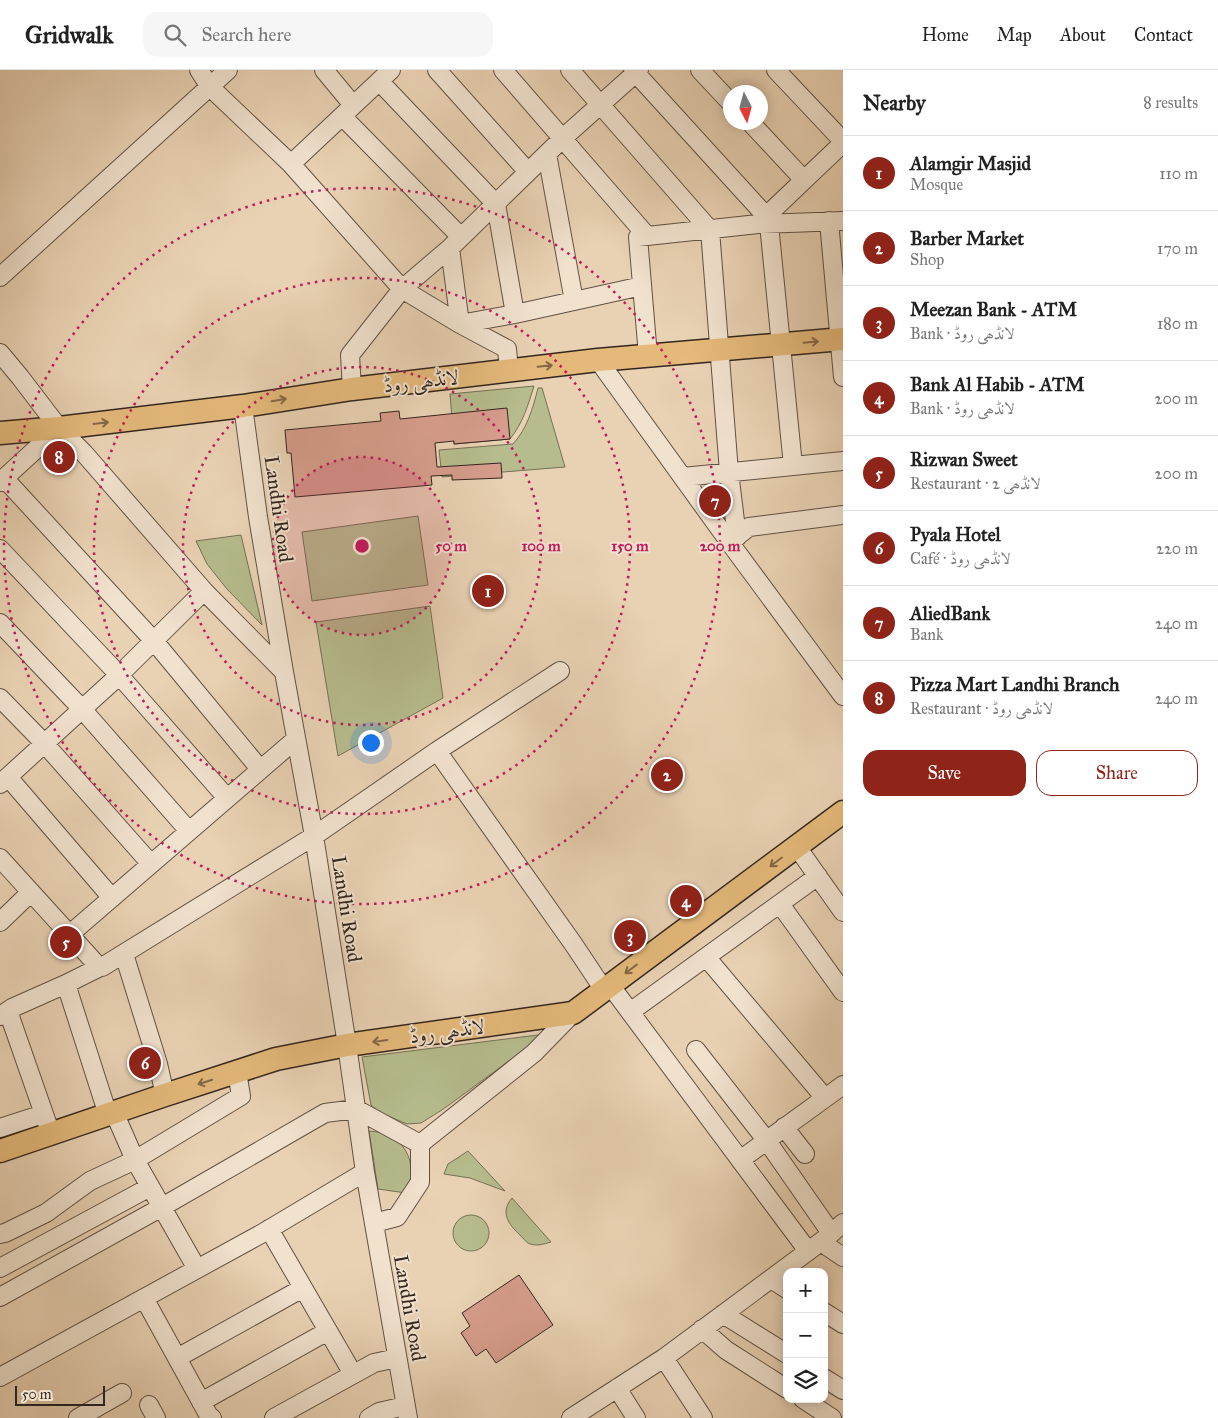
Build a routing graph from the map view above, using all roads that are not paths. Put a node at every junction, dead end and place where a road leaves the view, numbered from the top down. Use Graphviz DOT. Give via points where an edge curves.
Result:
graph roads {
  1 [pos="199,70"];
  2 [pos="228,70"];
  3 [pos="324,70"];
  4 [pos="437,70"];
  5 [pos="503,70"];
  6 [pos="570,70"];
  7 [pos="700,70"];
  8 [pos="776,70"];
  9 [pos="636,71"];
  10 [pos="385,76"];
  11 [pos="210,87"];
  12 [pos="723,95"];
  13 [pos="601,104"];
  14 [pos="348,110"];
  15 [pos="757,130"];
  16 [pos="563,138"];
  17 [pos="843,142"];
  18 [pos="547,154"];
  19 [pos="291,164"];
  20 [pos="528,172"];
  21 [pos="804,180"];
  22 [pos="496,204"];
  23 [pos="764,221"];
  24 [pos="836,221"];
  25 [pos="710,230"];
  26 [pos="647,236"];
  27 [pos="456,243"];
  28 [pos="0,277"];
  29 [pos="642,286"];
  30 [pos="402,289"];
  31 [pos="574,301"];
  32 [pos="515,314"];
  33 [pos="460,324"];
  34 [pos="841,339"];
  35 [pos="781,345"];
  36 [pos="719,350"];
  37 [pos="0,353"];
  38 [pos="648,356"];
  39 [pos="598,360"];
  40 [pos="509,370"];
  41 [pos="843,376"];
  42 [pos="352,389"];
  43 [pos="243,406"];
  44 [pos="59,428"];
  45 [pos="0,432"];
  46 [pos="843,461"];
  47 [pos="793,466"];
  48 [pos="729,472"];
  49 [pos="683,477"];
  50 [pos="2,480"];
  51 [pos="843,515"];
  52 [pos="733,540"];
  53 [pos="0,549"];
  54 [pos="204,591"];
  55 [pos="0,622"];
  56 [pos="154,641"];
  57 [pos="560,671"];
  58 [pos="284,672"];
  59 [pos="119,675"];
  60 [pos="843,696"];
  61 [pos="0,698"];
  62 [pos="82,709"];
  63 [pos="296,739"];
  64 [pos="44,744"];
  65 [pos="437,751"];
  66 [pos="260,769"];
  67 [pos="2,782"];
  68 [pos="227,798"];
  69 [pos="843,812"];
  70 [pos="189,831"];
  71 [pos="314,836"];
  72 [pos="797,846"];
  73 [pos="0,858"];
  74 [pos="151,864"];
  75 [pos="818,876"];
  76 [pos="31,892"];
  77 [pos="112,898"];
  78 [pos="780,904"];
  79 [pos="843,912"];
  80 [pos="0,922"];
  81 [pos="70,934"];
  82 [pos="124,954"];
  83 [pos="706,957"];
  84 [pos="101,967"];
  85 [pos="66,984"];
  86 [pos="607,988"];
  87 [pos="843,992"];
  88 [pos="630,1012"];
  89 [pos="4,1013"];
  90 [pos="573,1013"];
  91 [pos="347,1045"];
  92 [pos="696,1050"];
  93 [pos="237,1072"];
  94 [pos="843,1084"];
  95 [pos="165,1095"];
  96 [pos="825,1098"];
  97 [pos="356,1108"];
  98 [pos="111,1114"];
  99 [pos="47,1124"];
  100 [pos="0,1128"];
  101 [pos="784,1128"];
  102 [pos="766,1140"];
  103 [pos="420,1144"];
  104 [pos="0,1151"];
  105 [pos="804,1154"];
  106 [pos="134,1160"];
  107 [pos="740,1160"];
  108 [pos="365,1172"];
  109 [pos="150,1187"];
  110 [pos="162,1208"];
  111 [pos="374,1223"];
  112 [pos="269,1229"];
  113 [pos="0,1234"];
  114 [pos="826,1237"];
  115 [pos="843,1257"];
  116 [pos="0,1268"];
  117 [pos="197,1269"];
  118 [pos="771,1279"];
  119 [pos="783,1286"];
  120 [pos="303,1288"];
  121 [pos="0,1297"];
  122 [pos="144,1298"];
  123 [pos="826,1313"];
  124 [pos="723,1314"];
  125 [pos="843,1324"];
  126 [pos="702,1330"];
  127 [pos="328,1331"];
  128 [pos="783,1352"];
  129 [pos="177,1358"];
  130 [pos="397,1358"];
  131 [pos="664,1358"];
  132 [pos="353,1374"];
  133 [pos="0,1377"];
  134 [pos="828,1381"];
  135 [pos="783,1386"];
  136 [pos="617,1388"];
  137 [pos="843,1390"];
  138 [pos="122,1393"];
  139 [pos="201,1402"];
  140 [pos="809,1403"];
  141 [pos="406,1412"];
  142 [pos="576,1416"];
  143 [pos="78,1418"];
  144 [pos="212,1418"];
  145 [pos="274,1418"];
  146 [pos="369,1418"];
  147 [pos="636,1418"];
  148 [pos="703,1418"];
  149 [pos="832,1418"];
  1 -- 11 [label="street"];
  2 -- 11 [label="street"];
  3 -- 14 [label="street"];
  4 -- 20 [label="street"];
  5 -- 16 [label="street"];
  6 -- 13 [label="street"];
  7 -- 12 [label="street"];
  8 -- 17 [label="street"];
  9 -- 13 [label="street"];
  9 -- 23 [label="street"];
  10 -- 14 [label="street"];
  10 -- 22 [label="street"];
  11 -- 19 [label="street"];
  11 -- 28 [label="street"];
  13 -- 16 [label="street"];
  13 -- 25 [label="street"];
  14 -- 19 [label="street"];
  14 -- 27 [label="street"];
  15 -- 21 [label="street"];
  16 -- 18 [label="street"];
  16 -- 26 [label="street"];
  17 -- 21 [label="street"];
  18 -- 20 [label="street"];
  18 -- 31 [label="street"];
  19 -- 30 [label="street"];
  20 -- 22 [label="street"];
  21 -- 23 [label="street"];
  22 -- 27 [label="street"];
  22 -- 32 [label="street"];
  23 -- 24 [label="street"];
  23 -- 25 [label="street"];
  23 -- 35 [label="street"];
  24 -- 34 [label="street"];
  25 -- 26 [label="street"];
  25 -- 36 [label="street"];
  26 -- 29 [label="street" via="638,238"];
  27 -- 30 [label="street"];
  27 -- 33 [label="street"];
  29 -- 31 [label="street"];
  29 -- 38 [label="street"];
  30 -- 33 [label="street"];
  30 -- 42 [label="street" via="350,355"];
  31 -- 32 [label="street"];
  32 -- 33 [label="street"];
  33 -- 40 [label="street" via="507,349"];
  35 -- 34 [label="main road, لانڈھی روڈ, one-way"];
  34 -- 41 [label="street"];
  35 -- 36 [label="main road, لانڈھی روڈ"];
  35 -- 47 [label="street"];
  36 -- 38 [label="main road, لانڈھی روڈ"];
  36 -- 48 [label="street"];
  37 -- 44 [label="street"];
  38 -- 39 [label="main road, لانڈھی روڈ"];
  40 -- 39 [label="main road, لانڈھی روڈ, one-way"];
  39 -- 49 [label="street"];
  40 -- 42 [label="main road, لانڈھی روڈ"];
  43 -- 42 [label="main road, لانڈھی روڈ, one-way"];
  44 -- 43 [label="main road, لانڈھی روڈ, one-way"];
  43 -- 58 [label="street, Landhi Road"];
  44 -- 45 [label="main road, لانڈھی روڈ"];
  44 -- 50 [label="street"];
  44 -- 54 [label="street" via="84,452"];
  46 -- 47 [label="street"];
  47 -- 48 [label="street"];
  48 -- 49 [label="street"];
  48 -- 52 [label="street"];
  49 -- 52 [label="street"];
  50 -- 56 [label="street"];
  51 -- 52 [label="street" via="749,527"];
  52 -- 60 [label="street"];
  53 -- 59 [label="street"];
  54 -- 56 [label="street"];
  54 -- 58 [label="street"];
  55 -- 62 [label="street"];
  56 -- 59 [label="street"];
  56 -- 66 [label="street"];
  57 -- 65 [label="street"];
  58 -- 63 [label="street, Landhi Road"];
  59 -- 62 [label="street"];
  59 -- 68 [label="street"];
  61 -- 64 [label="street"];
  62 -- 64 [label="street"];
  62 -- 70 [label="street"];
  63 -- 66 [label="street"];
  63 -- 71 [label="street, Landhi Road"];
  64 -- 67 [label="street"];
  64 -- 74 [label="street"];
  65 -- 71 [label="street"];
  65 -- 86 [label="street"];
  66 -- 68 [label="street"];
  67 -- 77 [label="street"];
  68 -- 70 [label="street"];
  69 -- 72 [label="main road, لانڈھی روڈ"];
  70 -- 74 [label="street"];
  71 -- 82 [label="street"];
  71 -- 91 [label="street, Landhi Road"];
  72 -- 75 [label="street"];
  72 -- 86 [label="main road, لانڈھی روڈ, one-way"];
  73 -- 76 [label="street"];
  74 -- 77 [label="street"];
  75 -- 78 [label="street"];
  75 -- 79 [label="street"];
  76 -- 80 [label="street"];
  76 -- 81 [label="street"];
  77 -- 81 [label="street"];
  78 -- 83 [label="street"];
  78 -- 87 [label="street"];
  81 -- 84 [label="street"];
  82 -- 84 [label="street"];
  82 -- 95 [label="street"];
  83 -- 88 [label="street"];
  83 -- 96 [label="street"];
  84 -- 85 [label="street"];
  85 -- 89 [label="street"];
  85 -- 98 [label="street"];
  86 -- 88 [label="street"];
  86 -- 90 [label="main road, لانڈھی روڈ"];
  88 -- 107 [label="street"];
  89 -- 99 [label="street"];
  90 -- 91 [label="main road, لانڈھی روڈ, one-way"];
  90 -- 103 [label="street" via="534,1053"];
  91 -- 93 [label="main road, لانڈھی روڈ" via="276,1059"];
  91 -- 97 [label="street, Landhi Road"];
  92 -- 102 [label="street"];
  93 -- 95 [label="main road, لانڈھی روڈ, one-way"];
  93 -- 106 [label="street" via="241,1096"];
  94 -- 96 [label="street"];
  95 -- 98 [label="main road, لانڈھی روڈ"];
  96 -- 101 [label="street"];
  97 -- 103 [label="street"];
  97 -- 108 [label="street, Landhi Road"];
  97 -- 110 [label="street" via="325,1113"];
  98 -- 99 [label="main road, لانڈھی روڈ"];
  98 -- 106 [label="street"];
  99 -- 100 [label="street"];
  99 -- 104 [label="main road, لانڈھی روڈ"];
  101 -- 102 [label="street"];
  101 -- 105 [label="street"];
  102 -- 107 [label="street"];
  102 -- 114 [label="street"];
  103 -- 111 [label="street" via="420,1182 397,1218"];
  106 -- 109 [label="street"];
  106 -- 113 [label="street" via="90,1181 46,1213"];
  107 -- 114 [label="street"];
  108 -- 111 [label="street, Landhi Road"];
  108 -- 112 [label="street"];
  109 -- 110 [label="street"];
  109 -- 116 [label="street"];
  110 -- 117 [label="street"];
  110 -- 121 [label="street"];
  111 -- 130 [label="street, Landhi Road"];
  112 -- 117 [label="street"];
  112 -- 120 [label="street"];
  114 -- 115 [label="street"];
  114 -- 118 [label="street"];
  117 -- 122 [label="street"];
  118 -- 119 [label="street"];
  118 -- 124 [label="street"];
  120 -- 127 [label="street"];
  120 -- 129 [label="street"];
  122 -- 129 [label="street"];
  122 -- 133 [label="street"];
  123 -- 125 [label="street"];
  124 -- 126 [label="street"];
  124 -- 128 [label="street"];
  126 -- 131 [label="street"];
  126 -- 135 [label="street" via="726,1350"];
  127 -- 132 [label="street"];
  127 -- 139 [label="street"];
  129 -- 139 [label="street"];
  130 -- 132 [label="street" via="374,1363"];
  130 -- 141 [label="street, Landhi Road"];
  131 -- 136 [label="street"];
  131 -- 148 [label="street"];
  132 -- 145 [label="street"];
  134 -- 137 [label="street"];
  136 -- 142 [label="street"];
  136 -- 147 [label="street"];
  138 -- 143 [label="street"];
  139 -- 144 [label="street"];
  140 -- 149 [label="street"];
  141 -- 146 [label="street" via="380,1412"];
}
